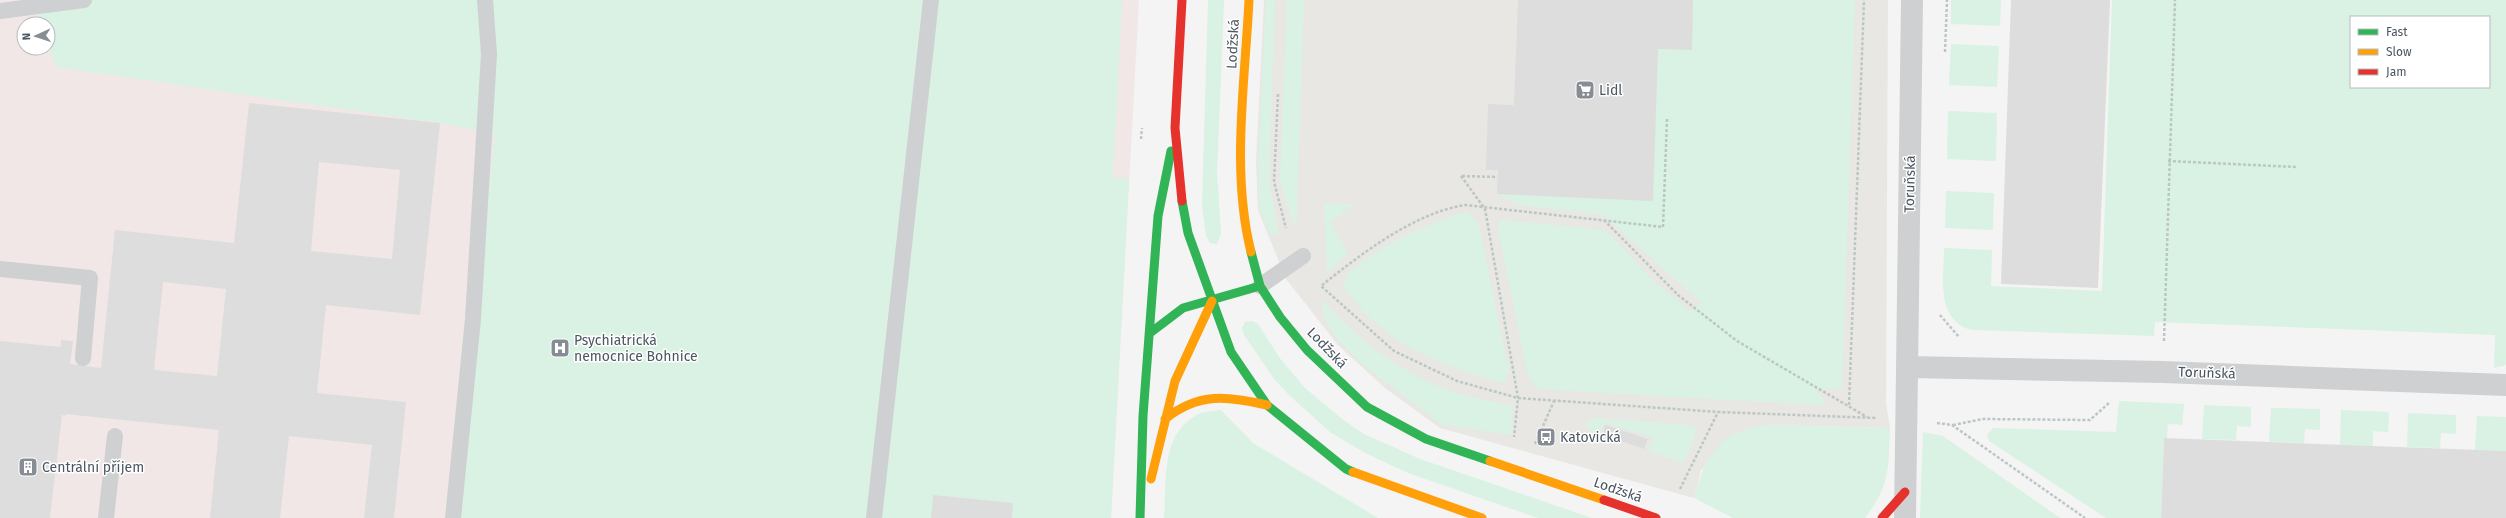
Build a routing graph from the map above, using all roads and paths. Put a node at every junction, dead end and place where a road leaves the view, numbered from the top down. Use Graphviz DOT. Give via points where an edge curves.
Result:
graph roads {
  1 [pos="84,0"];
  2 [pos="485,0"];
  3 [pos="931,0"];
  4 [pos="1182,0"];
  5 [pos="1249,0"];
  6 [pos="1864,0"];
  7 [pos="1912,0"];
  8 [pos="1946,0"];
  9 [pos="2175,0"];
  10 [pos="0,11"];
  11 [pos="1945,56"];
  12 [pos="1278,87"];
  13 [pos="1667,119"];
  14 [pos="1175,128"];
  15 [pos="2168,161"];
  16 [pos="2296,167"];
  17 [pos="1497,177"];
  18 [pos="1485,209"];
  19 [pos="1603,220"];
  20 [pos="1286,228"];
  21 [pos="1303,256"];
  22 [pos="0,269"];
  23 [pos="1260,286"];
  24 [pos="1212,301"];
  25 [pos="1936,312"];
  26 [pos="1150,332"];
  27 [pos="1967,337"];
  28 [pos="83,358"];
  29 [pos="1908,367"];
  30 [pos="2163,372"];
  31 [pos="2506,385"];
  32 [pos="1518,398"];
  33 [pos="1267,405"];
  34 [pos="1849,405"];
  35 [pos="1718,412"];
  36 [pos="1868,417"];
  37 [pos="1165,419"];
  38 [pos="1907,420"];
  39 [pos="115,436"];
  40 [pos="1680,489"];
  41 [pos="1906,492"];
  42 [pos="106,518"];
  43 [pos="453,518"];
  44 [pos="874,518"];
  45 [pos="1141,518"];
  46 [pos="1482,518"];
  47 [pos="1656,518"];
  48 [pos="1882,518"];
  49 [pos="1905,518"];
  50 [pos="2085,518"];
  1 -- 10 [label="lane"];
  2 -- 43 [label="lane" via="489,54 474,303"];
  3 -- 44 [label="lane"];
  4 -- 14 [label="street"];
  5 -- 23 [label="street, Lodžská" via="1240,171 1244,224"];
  6 -- 34 [label="path"];
  7 -- 29 [label="street, Toruňská"];
  8 -- 11 [label="path"];
  9 -- 15 [label="path"];
  12 -- 20 [label="path" via="1274,182"];
  13 -- 19 [label="path" via="1663,227"];
  14 -- 24 [label="street" via="1188,233"];
  14 -- 26 [label="street" via="1158,216"];
  15 -- 16 [label="path"];
  15 -- 30 [label="path"];
  17 -- 18 [label="path" via="1462,176"];
  18 -- 19 [label="path"];
  18 -- 32 [label="path"];
  18 -- 32 [label="path" via="1465,205 1444,208 1360,256 1321,286 1394,351 1457,381"];
  19 -- 34 [label="path" via="1678,295 1731,336"];
  21 -- 23 [label="lane"];
  22 -- 28 [label="lane" via="90,278"];
  23 -- 24 [label="street"];
  23 -- 47 [label="street, Lodžská" via="1280,317 1307,350 1367,407 1426,439"];
  24 -- 26 [label="street" via="1183,308"];
  24 -- 33 [label="street" via="1231,352"];
  24 -- 37 [label="street" via="1175,380"];
  25 -- 27 [label="path" via="1960,337"];
  26 -- 45 [label="street"];
  29 -- 30 [label="street, Toruňská"];
  29 -- 38 [label="street, Toruňská"];
  30 -- 31 [label="street, Toruňská"];
  32 -- 35 [label="path"];
  33 -- 37 [label="street" via="1232,396 1204,398 1176,408"];
  33 -- 46 [label="street" via="1346,468"];
  34 -- 36 [label="path"];
  35 -- 36 [label="path"];
  35 -- 40 [label="path"];
  36 -- 38 [label="path"];
  37 -- 45 [label="street"];
  38 -- 41 [label="street, Toruňská"];
  38 -- 50 [label="path" via="1952,425"];
  39 -- 42 [label="lane"];
  41 -- 48 [label="street"];
  41 -- 49 [label="street, Toruňská"];
}
